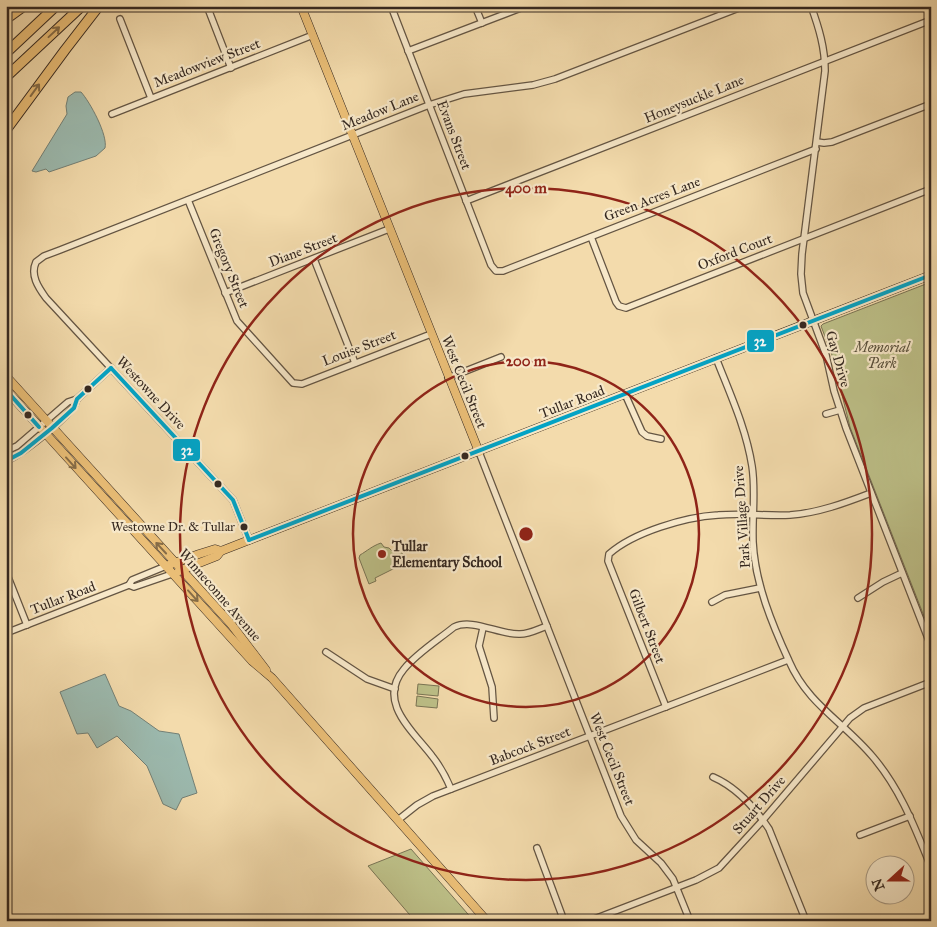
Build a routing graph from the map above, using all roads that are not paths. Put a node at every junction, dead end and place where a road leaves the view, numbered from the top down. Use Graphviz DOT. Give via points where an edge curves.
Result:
graph roads {
  1 [pos="24,6"];
  2 [pos="56,6"];
  3 [pos="82,6"];
  4 [pos="99,6"];
  5 [pos="207,6"];
  6 [pos="301,6"];
  7 [pos="390,6"];
  8 [pos="475,6"];
  9 [pos="526,6"];
  10 [pos="744,6"];
  11 [pos="810,6"];
  12 [pos="6,19"];
  13 [pos="120,19"];
  14 [pos="931,20"];
  15 [pos="482,24"];
  16 [pos="312,36"];
  17 [pos="408,51"];
  18 [pos="6,53"];
  19 [pos="825,61"];
  20 [pos="230,68"];
  21 [pos="6,77"];
  22 [pos="151,98"];
  23 [pos="931,104"];
  24 [pos="429,105"];
  25 [pos="112,114"];
  26 [pos="6,130"];
  27 [pos="352,136"];
  28 [pos="817,142"];
  29 [pos="816,150"];
  30 [pos="931,190"];
  31 [pos="188,200"];
  32 [pos="466,201"];
  33 [pos="389,230"];
  34 [pos="591,236"];
  35 [pos="804,238"];
  36 [pos="314,259"];
  37 [pos="34,265"];
  38 [pos="496,271"];
  39 [pos="931,274"];
  40 [pos="225,293"];
  41 [pos="813,321"];
  42 [pos="431,334"];
  43 [pos="501,357"];
  44 [pos="716,358"];
  45 [pos="355,363"];
  46 [pos="111,368"];
  47 [pos="6,376"];
  48 [pos="448,378"];
  49 [pos="296,384"];
  50 [pos="6,390"];
  51 [pos="626,394"];
  52 [pos="77,399"];
  53 [pos="840,410"];
  54 [pos="826,414"];
  55 [pos="46,421"];
  56 [pos="39,427"];
  57 [pos="52,428"];
  58 [pos="45,434"];
  59 [pos="661,439"];
  60 [pos="6,451"];
  61 [pos="478,452"];
  62 [pos="6,461"];
  63 [pos="871,493"];
  64 [pos="754,515"];
  65 [pos="249,540"];
  66 [pos="221,551"];
  67 [pos="175,562"];
  68 [pos="166,566"];
  69 [pos="182,570"];
  70 [pos="6,572"];
  71 [pos="902,573"];
  72 [pos="172,574"];
  73 [pos="129,585"];
  74 [pos="760,588"];
  75 [pos="858,598"];
  76 [pos="712,602"];
  77 [pos="27,625"];
  78 [pos="547,626"];
  79 [pos="482,628"];
  80 [pos="6,633"];
  81 [pos="931,646"];
  82 [pos="326,652"];
  83 [pos="788,660"];
  84 [pos="272,678"];
  85 [pos="931,682"];
  86 [pos="394,689"];
  87 [pos="666,707"];
  88 [pos="494,718"];
  89 [pos="843,726"];
  90 [pos="589,737"];
  91 [pos="713,777"];
  92 [pos="451,790"];
  93 [pos="910,816"];
  94 [pos="398,820"];
  95 [pos="763,820"];
  96 [pos="860,835"];
  97 [pos="537,848"];
  98 [pos="931,867"];
  99 [pos="677,887"];
  100 [pos="487,921"];
  101 [pos="564,921"];
  102 [pos="589,921"];
  103 [pos="690,921"];
  104 [pos="806,921"];
  1 -- 12 [label="highway"];
  2 -- 18 [label="highway"];
  21 -- 3 [label="highway, one-way"];
  26 -- 4 [label="highway, one-way"];
  5 -- 20 [label="street"];
  6 -- 16 [label="main road, West Cecil Street"];
  7 -- 17 [label="street, Evans Street"];
  8 -- 15 [label="street"];
  9 -- 15 [label="street"];
  10 -- 24 [label="street, Meadow Lane" via="555,79 464,94"];
  11 -- 19 [label="street, Gay Drive"];
  13 -- 22 [label="street"];
  14 -- 19 [label="street, Honeysuckle Lane"];
  15 -- 17 [label="street"];
  16 -- 20 [label="street, Meadowview Street"];
  16 -- 27 [label="main road, West Cecil Street"];
  17 -- 24 [label="street, Evans Street"];
  19 -- 28 [label="street, Gay Drive"];
  19 -- 32 [label="street, Honeysuckle Lane"];
  20 -- 22 [label="street, Meadowview Street"];
  22 -- 25 [label="street, Meadowview Street"];
  23 -- 28 [label="street" via="832,142"];
  24 -- 27 [label="street, Meadow Lane"];
  24 -- 32 [label="street, Evans Street"];
  27 -- 31 [label="street, Meadow Lane"];
  27 -- 33 [label="main road, West Cecil Street"];
  28 -- 29 [label="street, Gay Drive"];
  29 -- 34 [label="street, Green Acres Lane"];
  29 -- 35 [label="street, Gay Drive"];
  30 -- 35 [label="street, Oxford Court"];
  31 -- 37 [label="street, Meadow Lane" via="44,256"];
  31 -- 40 [label="street, Gregory Street"];
  32 -- 38 [label="street, Evans Street"];
  33 -- 36 [label="street, Diane Street"];
  33 -- 42 [label="main road, West Cecil Street"];
  34 -- 35 [label="street, Oxford Court" via="616,302 623,308"];
  34 -- 38 [label="street, Green Acres Lane" via="504,271"];
  35 -- 41 [label="street, Gay Drive" via="802,284"];
  36 -- 40 [label="street, Diane Street"];
  36 -- 45 [label="street"];
  37 -- 46 [label="street, Westowne Drive" via="40,291"];
  39 -- 41 [label="main road, Tullar Road"];
  40 -- 49 [label="street, Gregory Street" via="240,325"];
  41 -- 44 [label="main road, Tullar Road"];
  41 -- 53 [label="street, Gay Drive"];
  42 -- 45 [label="street, Louise Street"];
  42 -- 48 [label="main road, West Cecil Street"];
  43 -- 48 [label="street"];
  44 -- 51 [label="main road, Tullar Road"];
  44 -- 64 [label="street, Park Village Drive" via="746,437 752,468"];
  45 -- 49 [label="street, Louise Street"];
  46 -- 52 [label="street"];
  46 -- 65 [label="street, Westowne Drive" via="233,500"];
  47 -- 55 [label="main road, Winneconne Avenue"];
  48 -- 61 [label="main road, West Cecil Street"];
  50 -- 56 [label="main road, Winneconne Avenue"];
  51 -- 59 [label="street" via="642,432"];
  51 -- 61 [label="main road, Tullar Road"];
  52 -- 55 [label="street" via="68,402"];
  52 -- 57 [label="street" via="74,408"];
  53 -- 54 [label="street"];
  53 -- 63 [label="street, Gay Drive"];
  55 -- 56 [label="street"];
  55 -- 57 [label="main road, Winneconne Avenue"];
  56 -- 58 [label="main road, Winneconne Avenue"];
  56 -- 60 [label="street"];
  57 -- 58 [label="street"];
  67 -- 57 [label="main road, Winneconne Avenue, one-way"];
  58 -- 62 [label="street"];
  58 -- 68 [label="main road, Winneconne Avenue, one-way"];
  61 -- 65 [label="main road, Tullar Road"];
  61 -- 78 [label="street, West Cecil Street"];
  63 -- 64 [label="street" via="812,512"];
  63 -- 71 [label="street, Gay Drive"];
  64 -- 74 [label="street, Park Village Drive" via="755,562"];
  64 -- 87 [label="street, Gilbert Street" via="719,515 677,522 642,534 609,554 608,561"];
  65 -- 66 [label="main road, Tullar Road"];
  66 -- 67 [label="main road, Tullar Road" via="215,549"];
  66 -- 69 [label="main road, Tullar Road" via="217,556"];
  67 -- 68 [label="main road, Tullar Road"];
  67 -- 69 [label="main road, Winneconne Avenue"];
  68 -- 72 [label="main road, Winneconne Avenue"];
  68 -- 73 [label="street, Tullar Road" via="132,580"];
  69 -- 72 [label="main road, Tullar Road"];
  69 -- 84 [label="main road, Winneconne Avenue" via="231,624"];
  70 -- 77 [label="street"];
  71 -- 75 [label="street"];
  71 -- 81 [label="street, Gay Drive"];
  72 -- 73 [label="street, Tullar Road" via="134,587"];
  72 -- 84 [label="main road, Winneconne Avenue, one-way" via="252,661"];
  73 -- 77 [label="street, Tullar Road"];
  74 -- 76 [label="street" via="725,595"];
  74 -- 83 [label="street, Park Village Drive"];
  77 -- 80 [label="street, Tullar Road"];
  78 -- 79 [label="street" via="523,634"];
  78 -- 90 [label="street, West Cecil Street"];
  79 -- 86 [label="street" via="469,624 454,627 408,664"];
  79 -- 88 [label="street" via="479,646 492,687"];
  82 -- 86 [label="street" via="367,679"];
  83 -- 87 [label="street, Babcock Street"];
  83 -- 89 [label="street, Park Village Drive" via="809,694"];
  84 -- 94 [label="main road, Winneconne Avenue"];
  85 -- 89 [label="street, Stuart Drive" via="864,708"];
  86 -- 92 [label="street" via="404,723 438,764"];
  87 -- 90 [label="street, Babcock Street"];
  89 -- 93 [label="street, Park Village Drive" via="887,774"];
  89 -- 95 [label="street, Stuart Drive"];
  90 -- 92 [label="street, Babcock Street"];
  90 -- 99 [label="street, West Cecil Street" via="626,826 642,847 666,869"];
  91 -- 95 [label="street" via="730,786"];
  92 -- 94 [label="street, Babcock Street" via="425,800"];
  93 -- 96 [label="street"];
  93 -- 98 [label="street, Park Village Drive"];
  94 -- 100 [label="main road, Winneconne Avenue"];
  95 -- 99 [label="street, Stuart Drive" via="718,868"];
  95 -- 104 [label="street" via="774,836"];
  97 -- 101 [label="street"];
  99 -- 102 [label="street, Stuart Drive"];
  99 -- 103 [label="street, West Cecil Street"];
}
